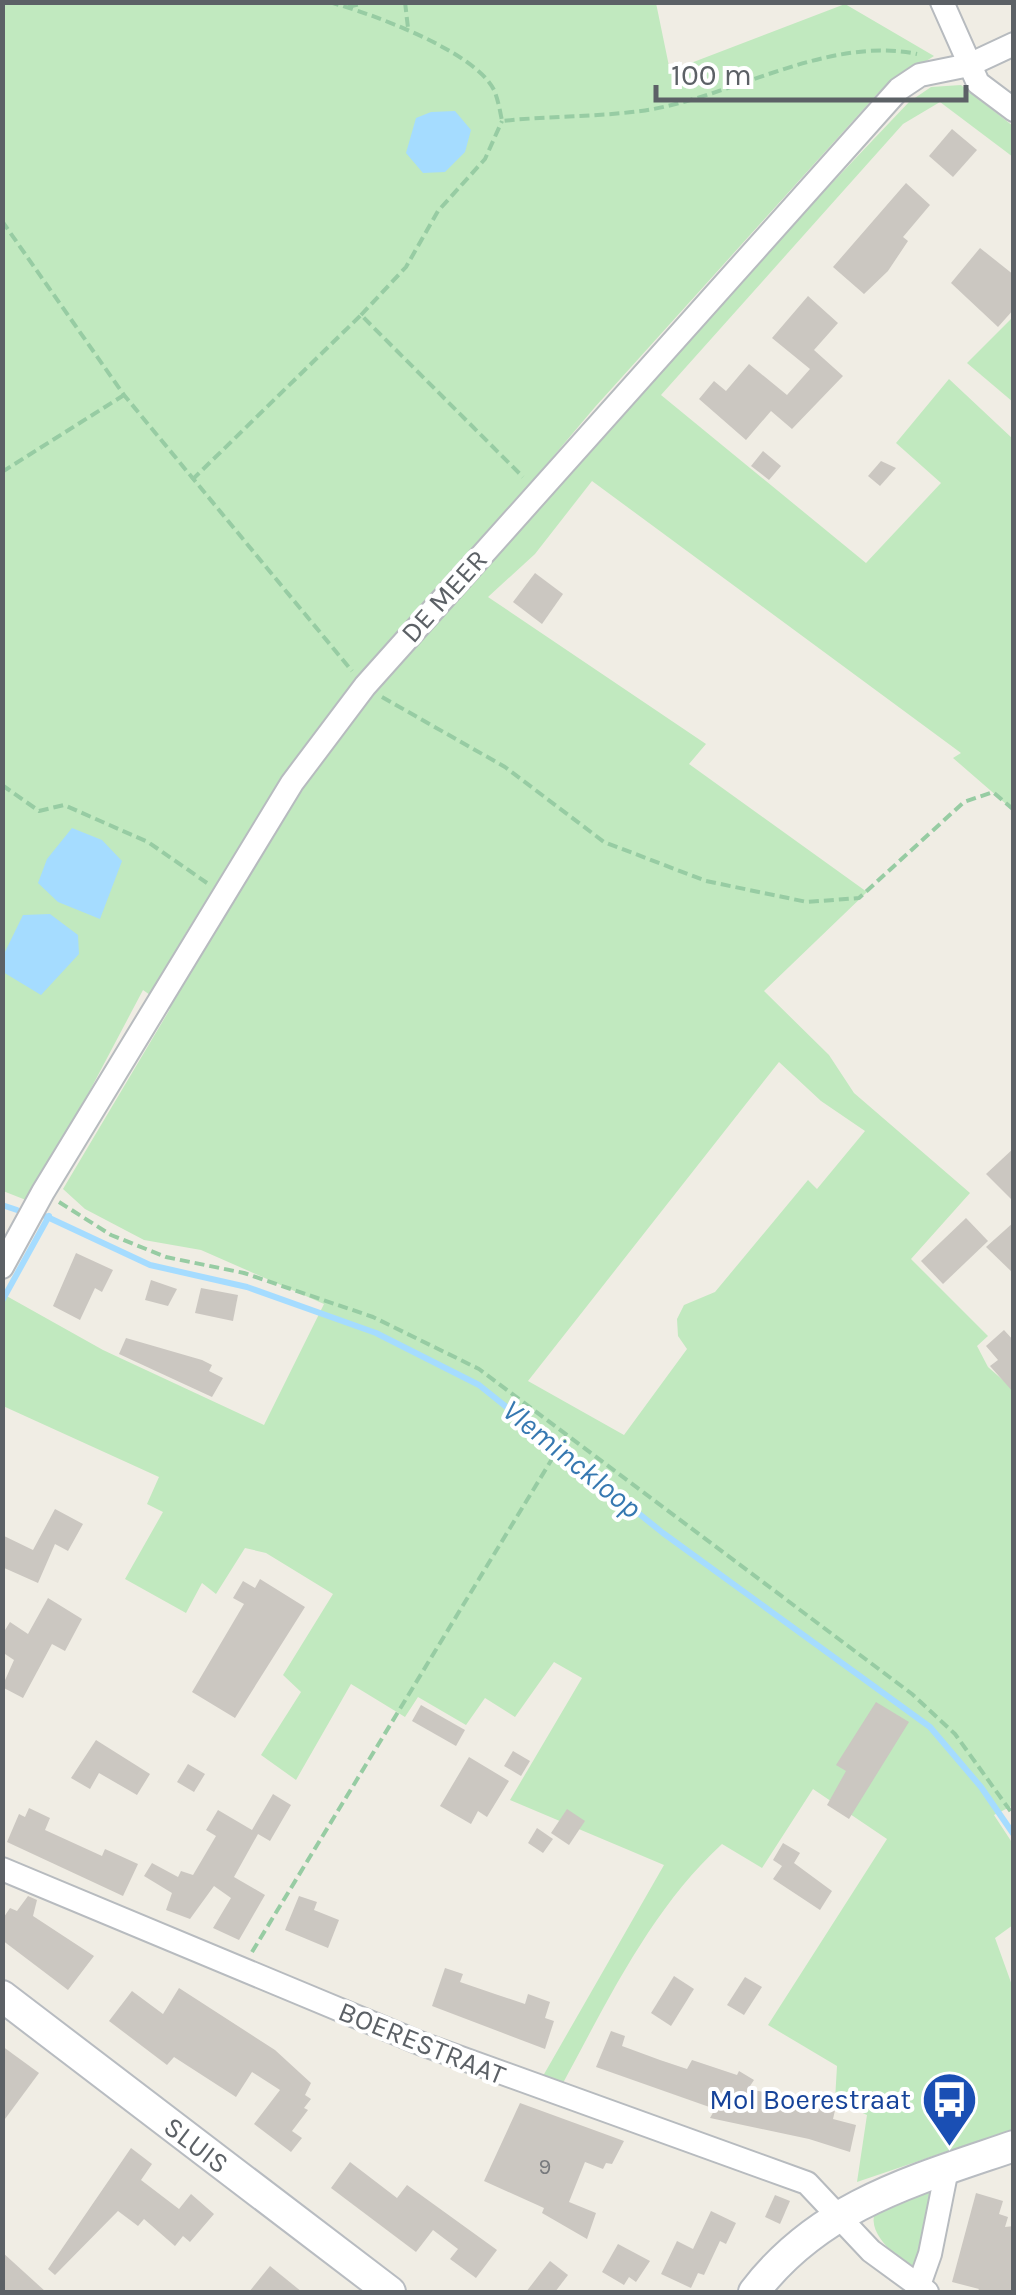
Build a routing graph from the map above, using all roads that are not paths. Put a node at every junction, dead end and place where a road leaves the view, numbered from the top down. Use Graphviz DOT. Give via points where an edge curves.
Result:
graph roads {
  1 [pos="942,2"];
  2 [pos="1014,44"];
  3 [pos="969,65"];
  4 [pos="1014,110"];
  5 [pos="2,1267"];
  6 [pos="2,1869"];
  7 [pos="2,1996"];
  8 [pos="1014,2146"];
  9 [pos="947,2168"];
  10 [pos="840,2213"];
  11 [pos="923,2290"];
  12 [pos="390,2292"];
  13 [pos="754,2292"];
  1 -- 3 [label="street"];
  2 -- 3 [label="street, DE MEER"];
  3 -- 4 [label="street" via="978,83"];
  3 -- 5 [label="street, DE MEER" via="920,75 899,89 365,686 292,783"];
  6 -- 10 [label="street, BOERESTRAAT" via="540,2090 790,2176"];
  7 -- 12 [label="street, SLUIS"];
  8 -- 9 [label="street"];
  9 -- 10 [label="street"];
  9 -- 11 [label="street"];
  10 -- 11 [label="street, BOERESTRAAT" via="871,2251"];
  10 -- 13 [label="street" via="802,2239"];
}
